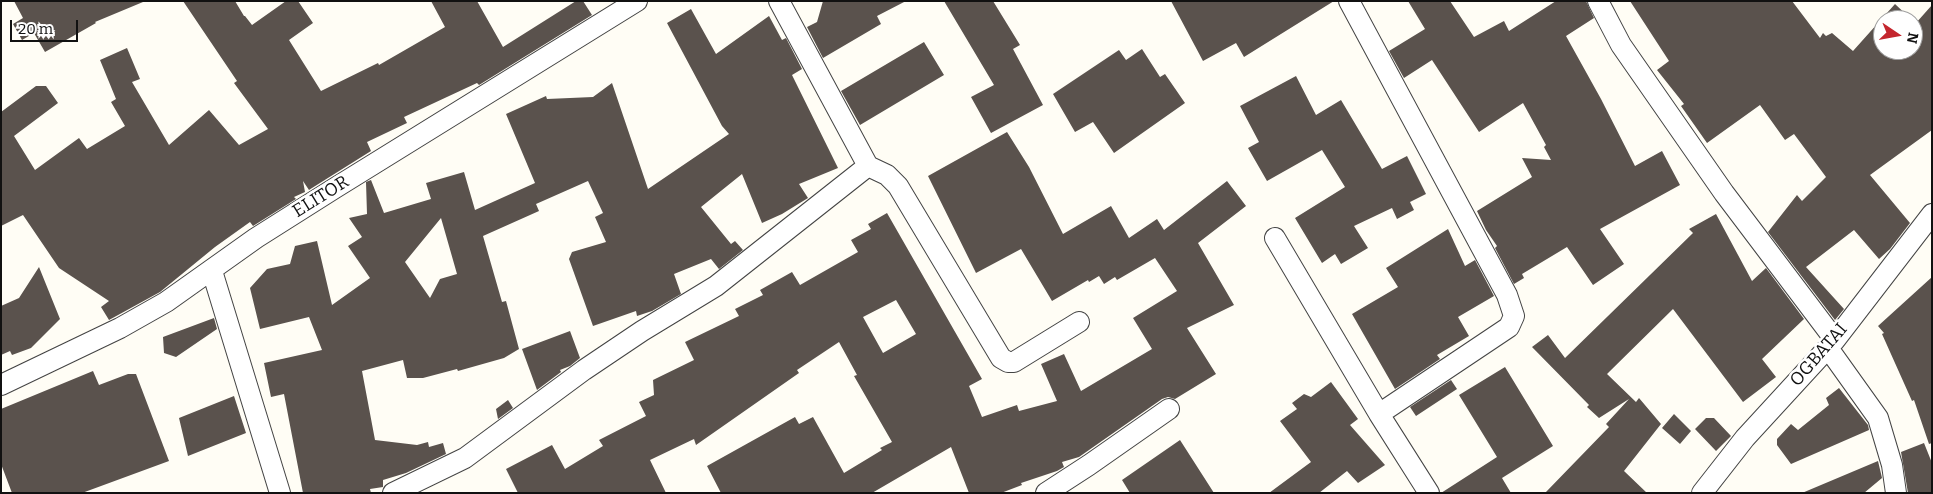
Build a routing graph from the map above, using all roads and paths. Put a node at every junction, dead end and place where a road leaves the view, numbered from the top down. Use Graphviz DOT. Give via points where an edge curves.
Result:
graph roads {
  1 [pos="636,1"];
  2 [pos="779,1"];
  3 [pos="1349,1"];
  4 [pos="1598,1"];
  5 [pos="868,166"];
  6 [pos="1932,214"];
  7 [pos="1275,238"];
  8 [pos="212,271"];
  9 [pos="1079,322"];
  10 [pos="1831,344"];
  11 [pos="1,384"];
  12 [pos="1169,409"];
  13 [pos="1379,414"];
  14 [pos="280,493"];
  15 [pos="393,493"];
  16 [pos="1046,493"];
  17 [pos="1429,493"];
  18 [pos="1702,493"];
  19 [pos="1896,493"];
  1 -- 8 [label="street, ELITOR" via="256,238"];
  2 -- 5 [label="street"];
  3 -- 13 [label="street" via="1507,295 1514,316 1510,327"];
  4 -- 10 [label="street" via="1621,45"];
  5 -- 9 [label="street" via="887,175 898,186 1001,358 1014,362"];
  5 -- 15 [label="street" via="716,286 584,370 465,458"];
  6 -- 10 [label="street, OGBATAI"];
  7 -- 13 [label="street"];
  8 -- 11 [label="street, ELITOR" via="120,328"];
  8 -- 14 [label="street"];
  10 -- 18 [label="street, OGBATAI" via="1744,438"];
  10 -- 19 [label="street" via="1878,418 1892,465"];
  12 -- 16 [label="street"];
  13 -- 17 [label="street"];
}
